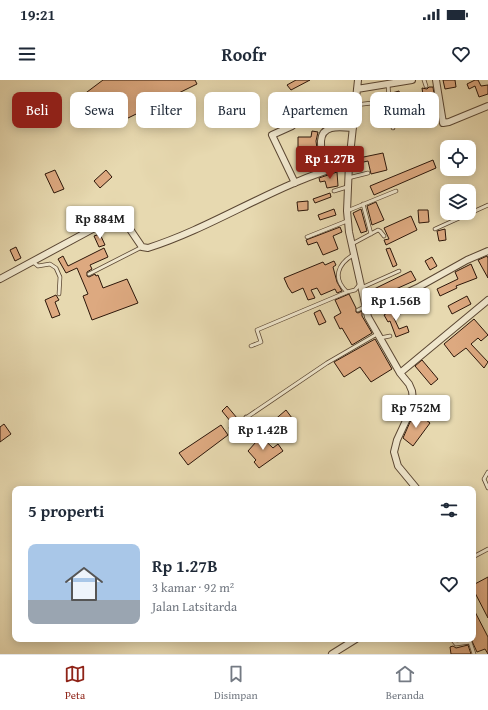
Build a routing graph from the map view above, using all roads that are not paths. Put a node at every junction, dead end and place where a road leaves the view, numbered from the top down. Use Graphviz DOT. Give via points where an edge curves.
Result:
graph roads {
  1 [pos="358,80"];
  2 [pos="412,80"];
  3 [pos="424,80"];
  4 [pos="436,80"];
  5 [pos="388,84"];
  6 [pos="426,86"];
  7 [pos="357,89"];
  8 [pos="357,92"];
  9 [pos="389,92"];
  10 [pos="488,106"];
  11 [pos="288,128"];
  12 [pos="331,128"];
  13 [pos="353,128"];
  14 [pos="349,161"];
  15 [pos="368,173"];
  16 [pos="348,178"];
  17 [pos="295,182"];
  18 [pos="347,187"];
  19 [pos="334,191"];
  20 [pos="396,191"];
  21 [pos="363,204"];
  22 [pos="488,205"];
  23 [pos="347,211"];
  24 [pos="347,221"];
  25 [pos="435,229"];
  26 [pos="371,234"];
  27 [pos="384,236"];
  28 [pos="307,237"];
  29 [pos="350,245"];
  30 [pos="142,247"];
  31 [pos="488,251"];
  32 [pos="353,255"];
  33 [pos="32,261"];
  34 [pos="399,271"];
  35 [pos="89,274"];
  36 [pos="0,279"];
  37 [pos="361,286"];
  38 [pos="347,292"];
  39 [pos="59,294"];
  40 [pos="488,300"];
  41 [pos="366,309"];
  42 [pos="358,310"];
  43 [pos="378,336"];
  44 [pos="390,336"];
  45 [pos="251,346"];
  46 [pos="400,373"];
  47 [pos="246,417"];
  48 [pos="231,428"];
  49 [pos="265,437"];
  50 [pos="488,472"];
  51 [pos="415,486"];
  52 [pos="488,488"];
  53 [pos="488,549"];
  54 [pos="476,555"];
  55 [pos="351,642"];
  56 [pos="454,642"];
  57 [pos="470,642"];
  58 [pos="470,642"];
  59 [pos="332,654"];
  60 [pos="474,654"];
  1 -- 7 [label="street"];
  2 -- 5 [label="street"];
  3 -- 6 [label="lane"];
  4 -- 10 [label="street" via="443,123"];
  5 -- 7 [label="street"];
  5 -- 9 [label="lane"];
  7 -- 8 [label="street"];
  11 -- 17 [label="street" via="272,135"];
  12 -- 14 [label="street" via="322,136 322,154"];
  13 -- 14 [label="street"];
  14 -- 16 [label="street"];
  14 -- 17 [label="street"];
  15 -- 16 [label="lane"];
  16 -- 18 [label="street"];
  17 -- 30 [label="street" via="195,229 149,248"];
  18 -- 19 [label="lane"];
  18 -- 23 [label="street"];
  20 -- 21 [label="lane"];
  21 -- 23 [label="lane"];
  21 -- 26 [label="lane"];
  22 -- 25 [label="lane"];
  23 -- 24 [label="street"];
  24 -- 28 [label="lane"];
  24 -- 29 [label="street"];
  26 -- 27 [label="lane" via="379,230"];
  26 -- 29 [label="lane"];
  29 -- 32 [label="street"];
  30 -- 33 [label="street" via="121,216 117,215"];
  30 -- 35 [label="lane"];
  31 -- 41 [label="street" via="417,288"];
  32 -- 37 [label="street"];
  32 -- 38 [label="lane" via="338,271"];
  33 -- 36 [label="street"];
  33 -- 39 [label="lane" via="38,266 50,264 56,268 60,277"];
  34 -- 37 [label="lane"];
  37 -- 38 [label="lane"];
  37 -- 41 [label="street"];
  38 -- 45 [label="lane" via="257,330 261,342"];
  40 -- 46 [label="street"];
  41 -- 42 [label="lane"];
  41 -- 43 [label="street"];
  43 -- 44 [label="lane"];
  43 -- 46 [label="street"];
  43 -- 47 [label="lane" via="327,363"];
  46 -- 51 [label="street" via="411,387 413,396 409,417 396,443 394,456 398,466"];
  47 -- 48 [label="lane"];
  47 -- 49 [label="lane"];
  50 -- 52 [label="lane" via="484,479"];
  53 -- 54 [label="lane"];
  55 -- 59 [label="street"];
  56 -- 57 [label="lane"];
  58 -- 60 [label="lane"];
}
